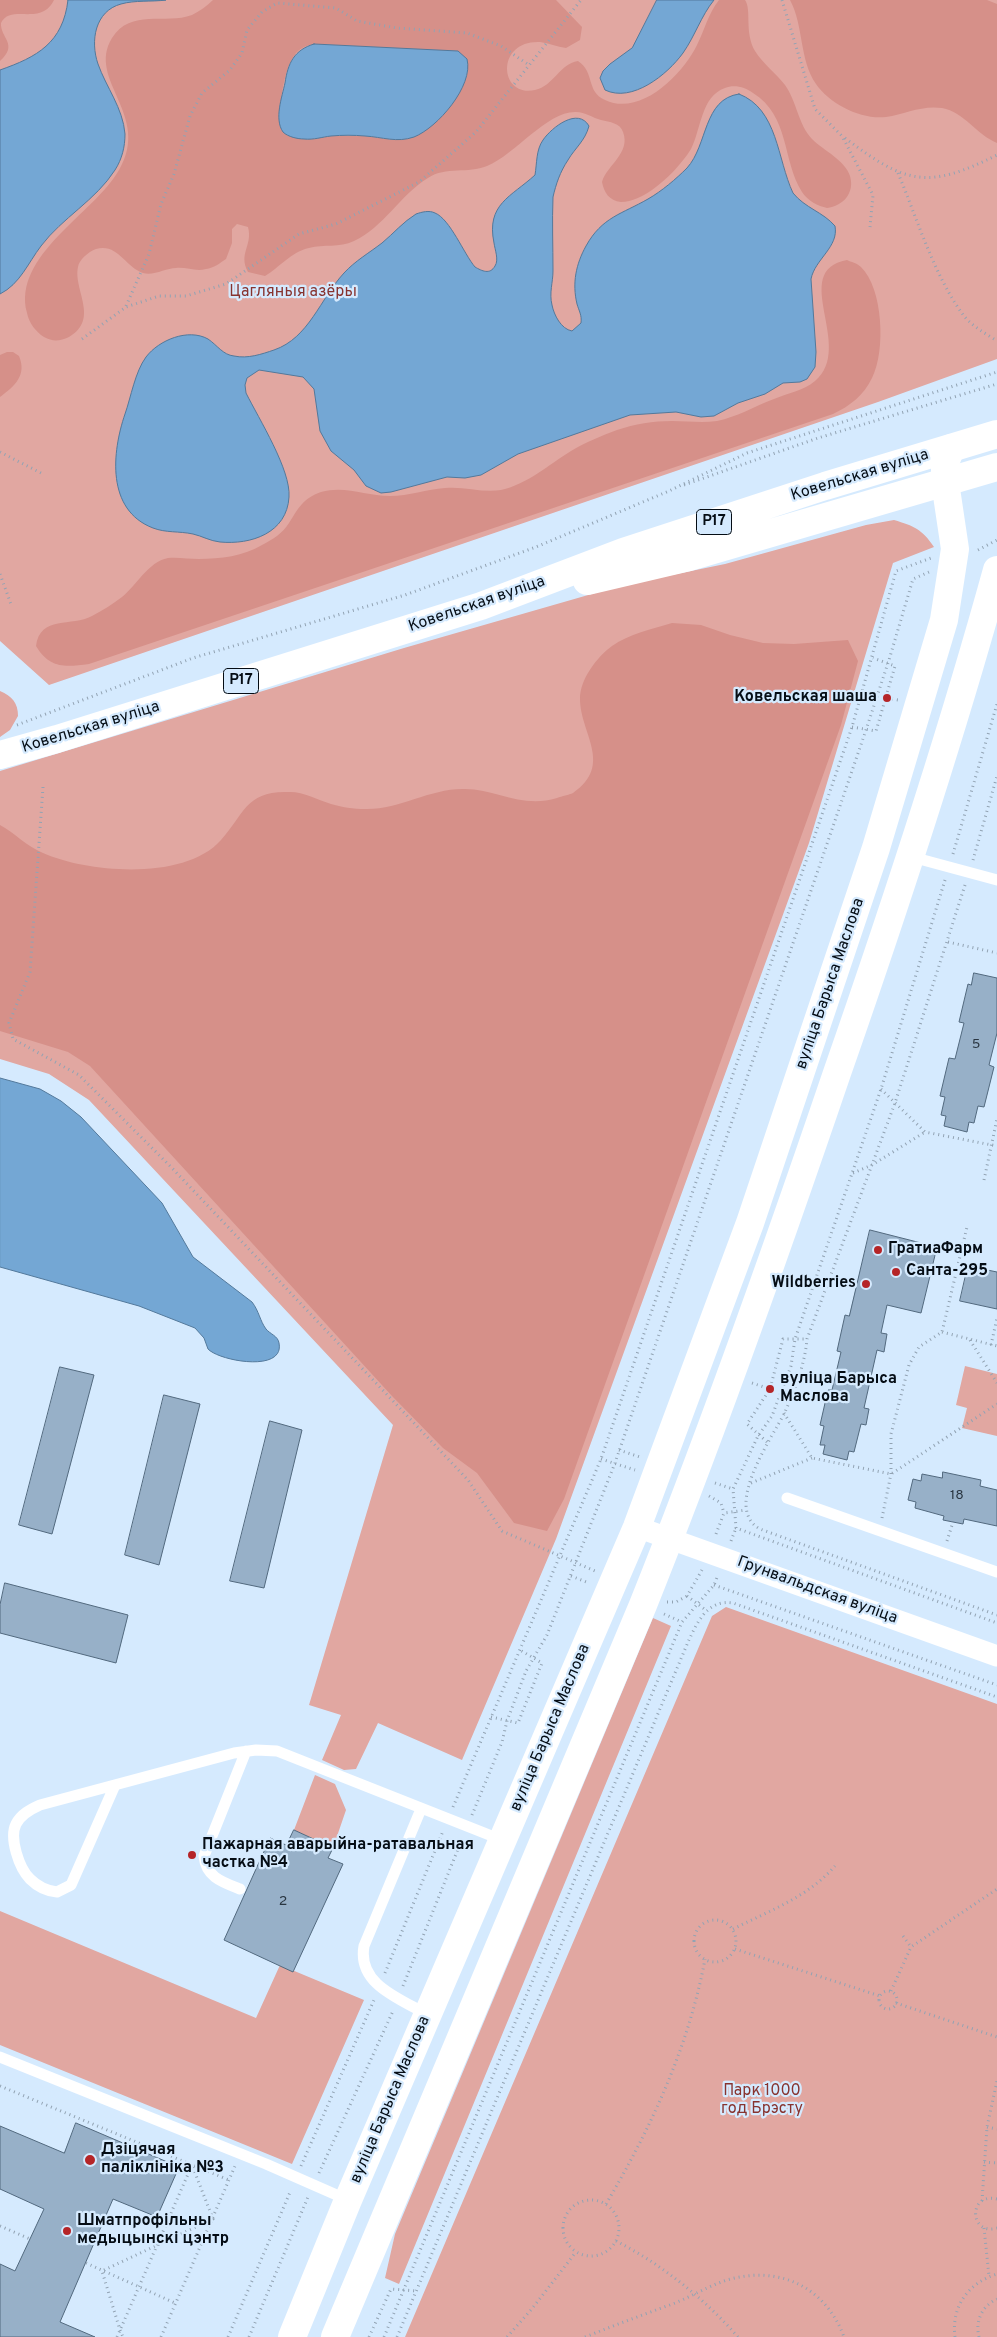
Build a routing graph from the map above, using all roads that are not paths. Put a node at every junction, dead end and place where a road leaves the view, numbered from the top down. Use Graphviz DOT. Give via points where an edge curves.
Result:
graph roads {
  1 [pos="993,440"];
  2 [pos="951,448"];
  3 [pos="997,467"];
  4 [pos="945,482"];
  5 [pos="997,570"];
  6 [pos="481,606"];
  7 [pos="0,755"];
  8 [pos="912,857"];
  9 [pos="997,880"];
  10 [pos="787,1498"];
  11 [pos="637,1527"];
  12 [pos="670,1538"];
  13 [pos="997,1572"];
  14 [pos="997,1656"];
  15 [pos="246,1751"];
  16 [pos="115,1785"];
  17 [pos="421,1809"];
  18 [pos="502,1840"];
  19 [pos="240,1889"];
  20 [pos="428,2015"];
  21 [pos="0,2057"];
  22 [pos="348,2200"];
  23 [pos="292,2337"];
  24 [pos="335,2337"];
  1 -- 2 [label="main road, Р17"];
  2 -- 4 [label="main road, вуліца Барыса Маслова" via="945,463"];
  2 -- 6 [label="main road, Ковельская вуліца / Р17" via="623,552"];
  3 -- 4 [label="main road, Р17"];
  4 -- 6 [label="main road, Р17" via="689,557"];
  4 -- 11 [label="main road, вуліца Барыса Маслова" via="955,544 943,559 944,620 876,848 750,1223"];
  5 -- 8 [label="main road"];
  6 -- 7 [label="main road, Ковельская вуліца / Р17"];
  8 -- 9 [label="lane"];
  8 -- 12 [label="main road" via="783,1231"];
  10 -- 13 [label="lane"];
  11 -- 12 [label="street, Грунвальдская вуліца"];
  11 -- 18 [label="main road, вуліца Барыса Маслова"];
  12 -- 14 [label="street, Грунвальдская вуліца"];
  12 -- 24 [label="main road"];
  15 -- 16 [label="lane"];
  15 -- 17 [label="lane" via="277,1751"];
  15 -- 19 [label="lane" via="204,1856 206,1868 214,1877"];
  16 -- 16 [label="lane" via="40,1805 22,1816 14,1831 14,1842 24,1870 32,1881 54,1892 71,1886"];
  17 -- 18 [label="lane"];
  17 -- 20 [label="lane" via="364,1946 362,1961 380,1987"];
  18 -- 20 [label="main road, вуліца Барыса Маслова"];
  20 -- 22 [label="main road, вуліца Барыса Маслова"];
  21 -- 22 [label="lane"];
  22 -- 23 [label="main road, вуліца Барыса Маслова"];
}
